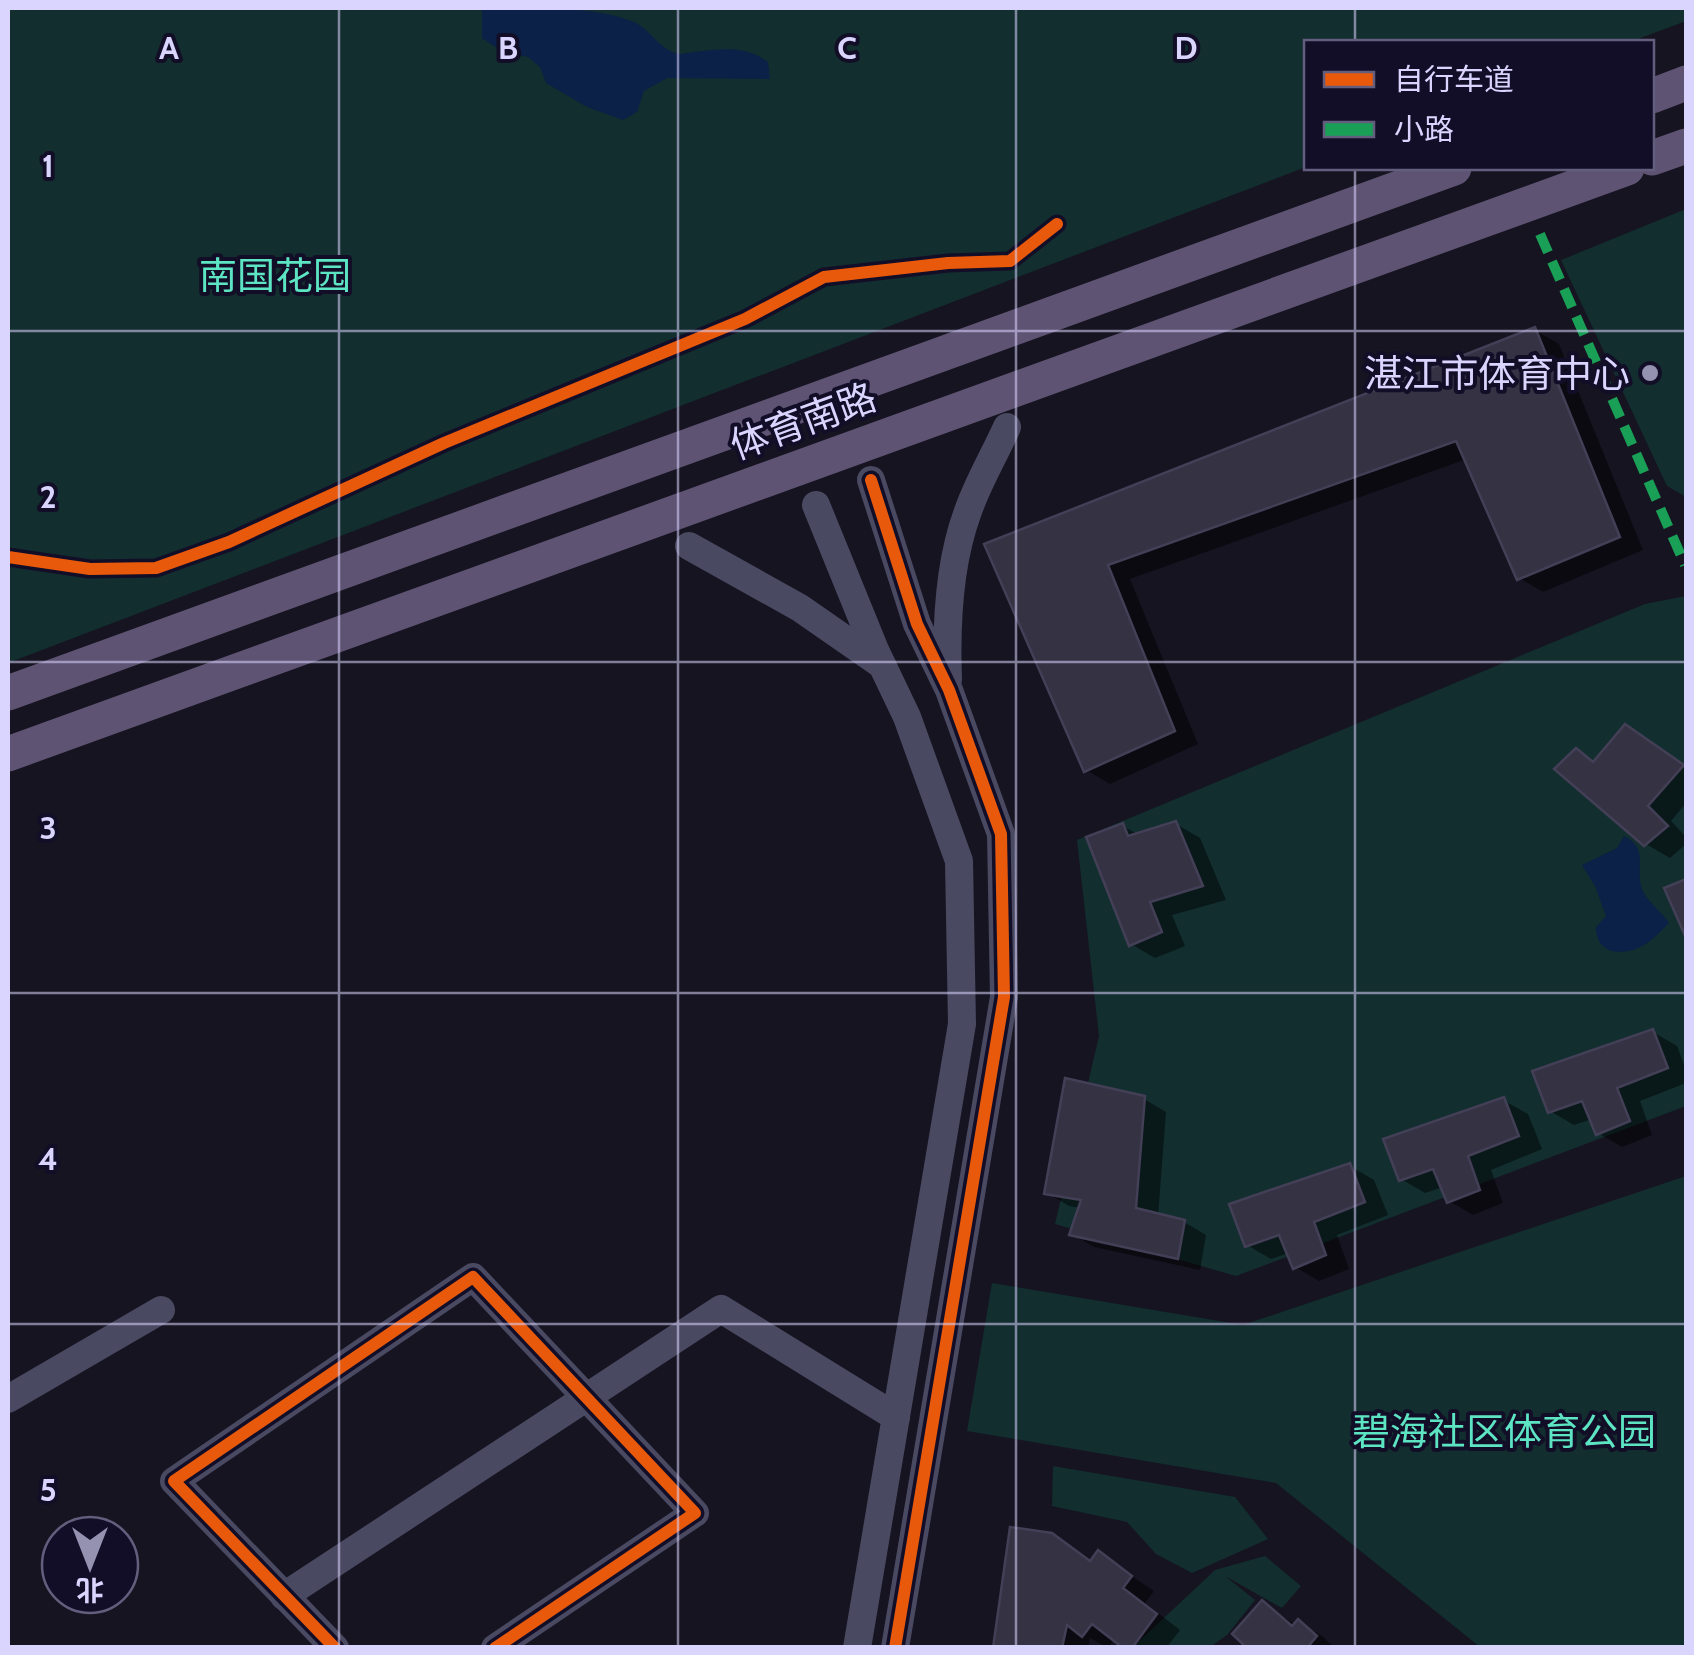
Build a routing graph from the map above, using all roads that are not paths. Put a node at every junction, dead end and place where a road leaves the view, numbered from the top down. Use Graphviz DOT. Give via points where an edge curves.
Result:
graph roads {
  1 [pos="1686,83"];
  2 [pos="1654,95"];
  3 [pos="1686,146"];
  4 [pos="1654,157"];
  5 [pos="1448,170"];
  6 [pos="1620,170"];
  7 [pos="1007,427"];
  8 [pos="871,480"];
  9 [pos="816,505"];
  10 [pos="689,546"];
  11 [pos="882,664"];
  12 [pos="949,690"];
  13 [pos="8,693"];
  14 [pos="8,754"];
  15 [pos="162,1310"];
  16 [pos="588,1397"];
  17 [pos="8,1399"];
  18 [pos="896,1417"];
  19 [pos="284,1596"];
  20 [pos="335,1648"];
  21 [pos="496,1648"];
  22 [pos="857,1648"];
  23 [pos="895,1648"];
  1 -- 2 [label="main road"];
  3 -- 4 [label="main road"];
  5 -- 13 [label="main road, 体育南路"];
  6 -- 14 [label="main road, 体育南路"];
  7 -- 12 [label="street" via="966,515 954,568"];
  8 -- 12 [label="street" via="917,624"];
  9 -- 11 [label="street"];
  10 -- 11 [label="street" via="800,608"];
  11 -- 18 [label="street" via="959,861 962,934 962,1024"];
  12 -- 23 [label="street" via="1001,834 1004,997"];
  15 -- 17 [label="street"];
  16 -- 18 [label="street" via="721,1309"];
  16 -- 19 [label="street"];
  16 -- 19 [label="street" via="472,1277 174,1481"];
  16 -- 21 [label="street" via="695,1514"];
  18 -- 22 [label="street"];
  19 -- 20 [label="street"];
}
